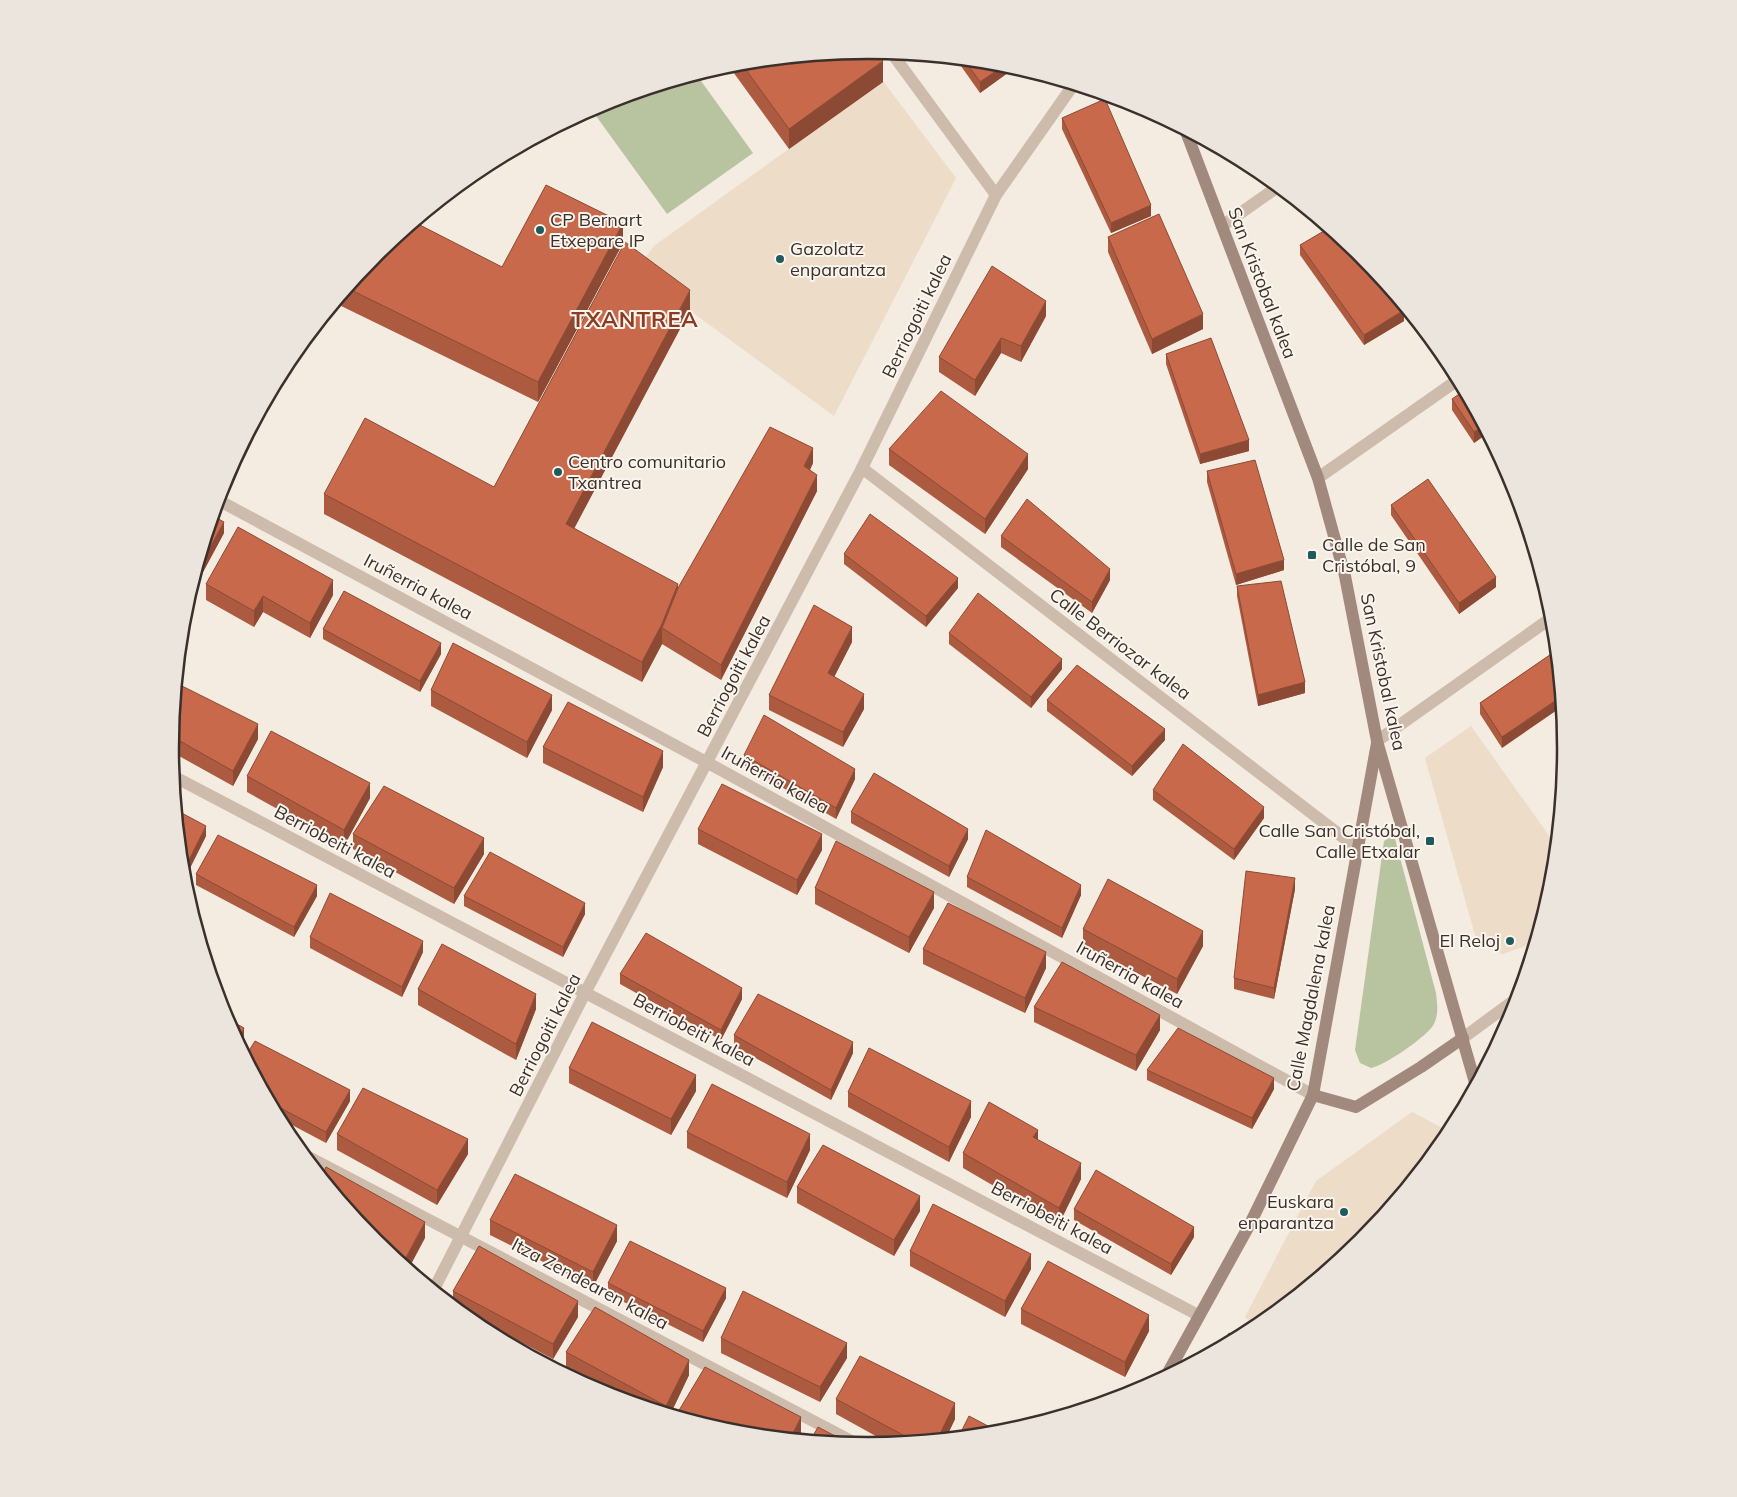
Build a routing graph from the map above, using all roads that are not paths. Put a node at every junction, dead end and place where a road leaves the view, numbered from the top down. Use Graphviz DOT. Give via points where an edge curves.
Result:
graph roads {
  1 [pos="897,60"];
  2 [pos="1070,89"];
  3 [pos="1188,137"];
  4 [pos="1273,190"];
  5 [pos="996,195"];
  6 [pos="1222,226"];
  7 [pos="1453,383"];
  8 [pos="862,468"];
  9 [pos="1318,478"];
  10 [pos="224,503"];
  11 [pos="1546,622"];
  12 [pos="1377,741"];
  13 [pos="708,763"];
  14 [pos="180,780"];
  15 [pos="1357,848"];
  16 [pos="585,993"];
  17 [pos="1509,1004"];
  18 [pos="1463,1038"];
  19 [pos="1474,1078"];
  20 [pos="1313,1095"];
  21 [pos="316,1161"];
  22 [pos="461,1236"];
  23 [pos="436,1285"];
  24 [pos="1198,1315"];
  25 [pos="1170,1369"];
  26 [pos="845,1437"];
  1 -- 5 [label="street"];
  2 -- 5 [label="street, Berriogoiti kalea"];
  3 -- 6 [label="main road, San Kristobal kalea"];
  4 -- 6 [label="street"];
  5 -- 8 [label="street, Berriogoiti kalea"];
  6 -- 9 [label="main road, San Kristobal kalea"];
  7 -- 9 [label="street"];
  8 -- 13 [label="street, Berriogoiti kalea"];
  8 -- 15 [label="street, Calle Berriozar kalea"];
  9 -- 12 [label="main road, San Kristobal kalea" via="1345,576"];
  10 -- 13 [label="street, Iruñerria kalea"];
  11 -- 12 [label="street"];
  12 -- 15 [label="main road, Calle Magdalena kalea"];
  12 -- 18 [label="main road, San Kristobal kalea"];
  13 -- 16 [label="street, Berriogoiti kalea"];
  13 -- 20 [label="street, Iruñerria kalea"];
  14 -- 16 [label="street, Berriobeiti kalea"];
  15 -- 20 [label="main road, Calle Magdalena kalea"];
  16 -- 22 [label="street, Berriogoiti kalea"];
  16 -- 24 [label="street, Berriobeiti kalea"];
  17 -- 18 [label="street"];
  18 -- 19 [label="main road, San Kristobal kalea"];
  18 -- 20 [label="main road" via="1356,1106"];
  20 -- 24 [label="main road, Calle Magdalena kalea" via="1250,1224"];
  21 -- 22 [label="street, Itza Zendearen kalea"];
  22 -- 23 [label="street, Berriogoiti kalea"];
  22 -- 26 [label="street, Itza Zendearen kalea"];
  24 -- 25 [label="main road, Calle Magdalena kalea"];
}
